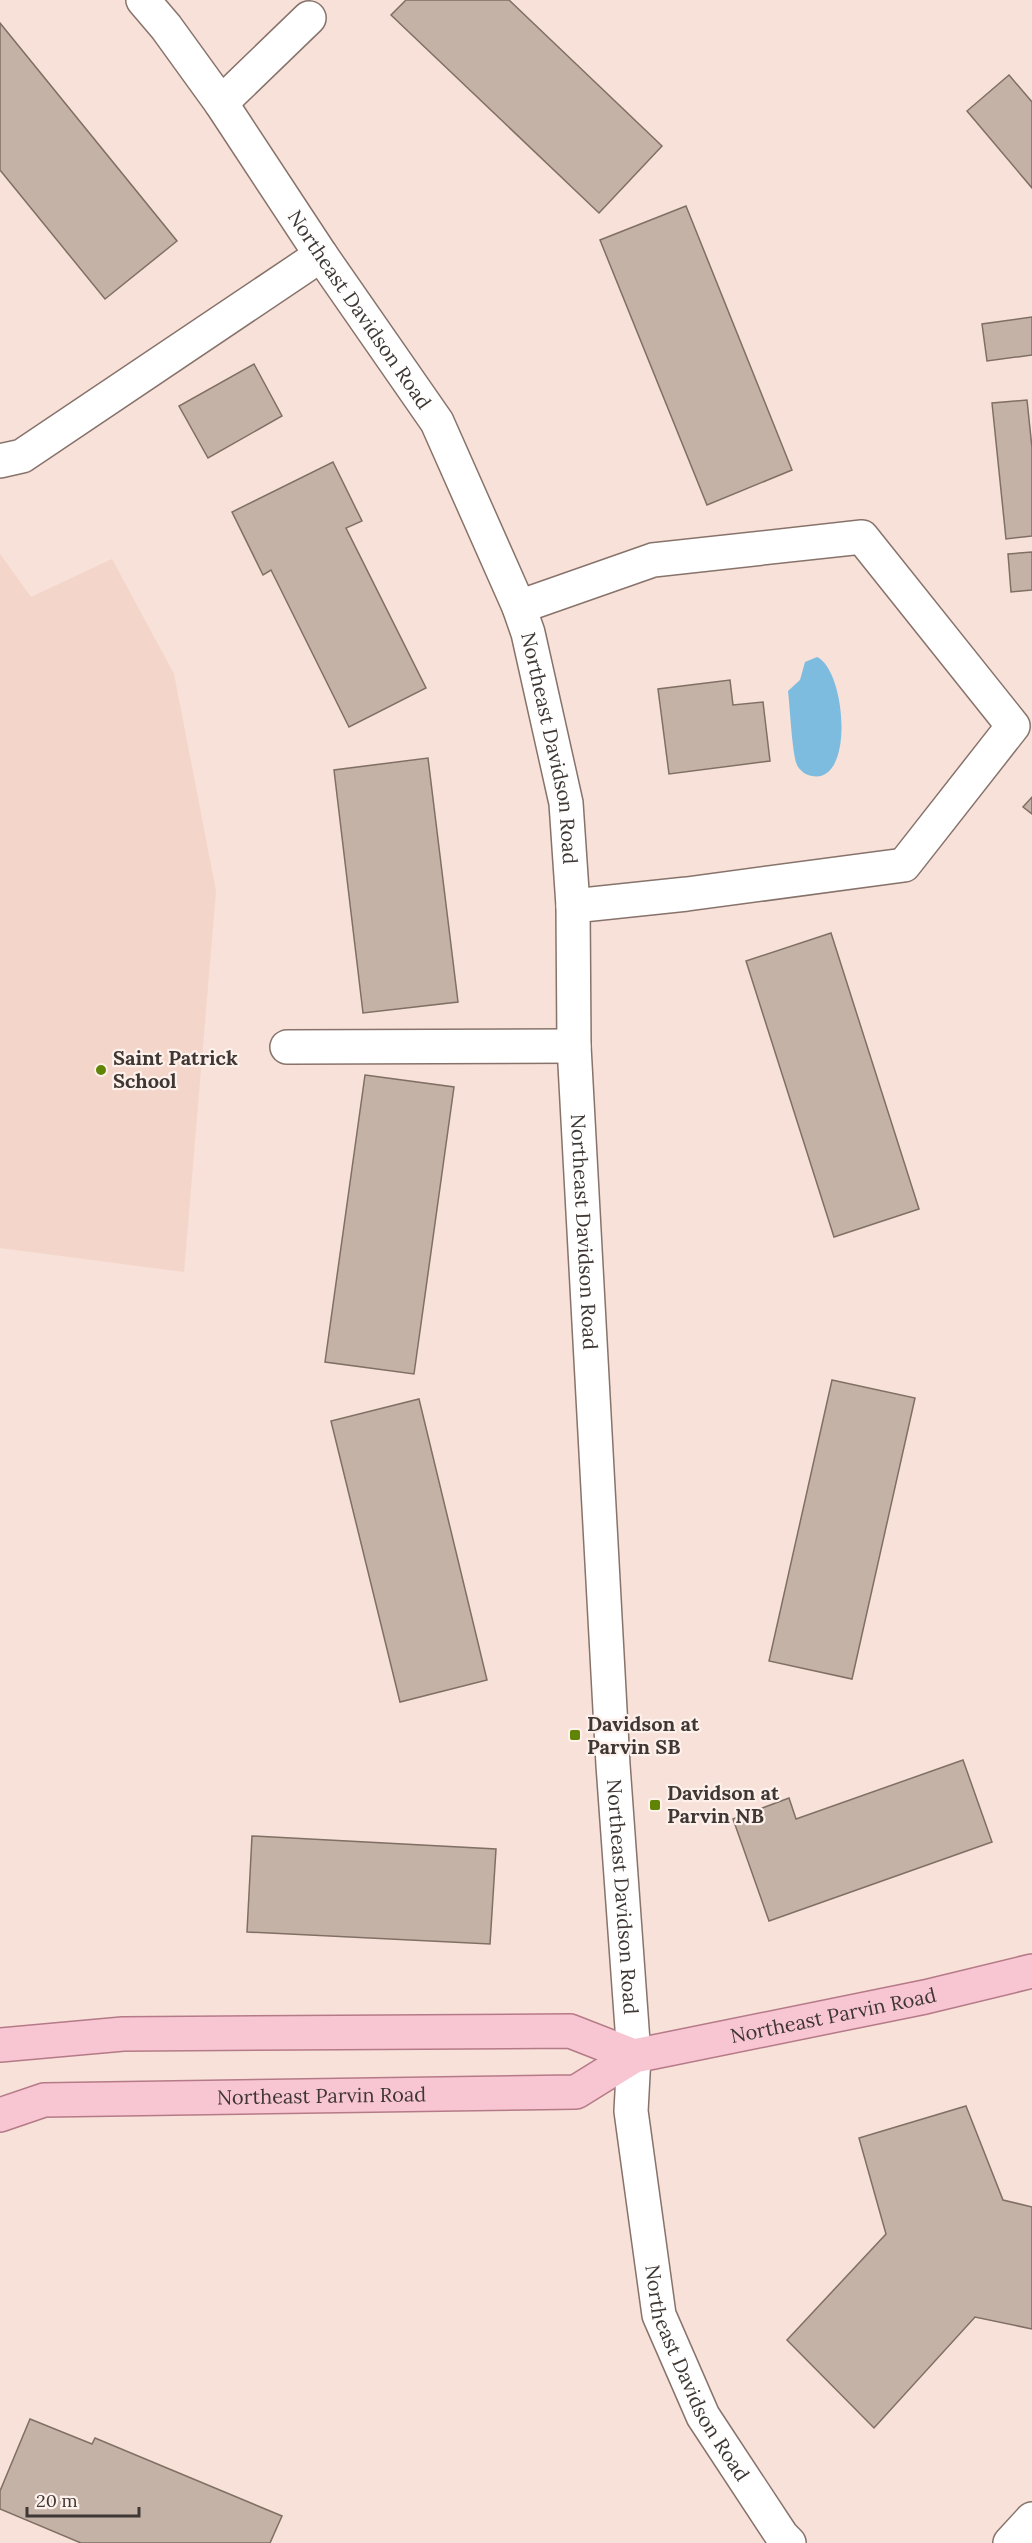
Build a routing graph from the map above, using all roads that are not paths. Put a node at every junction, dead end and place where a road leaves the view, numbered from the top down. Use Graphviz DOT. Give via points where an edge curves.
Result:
graph roads {
  1 [pos="143,0"];
  2 [pos="309,18"];
  3 [pos="221,103"];
  4 [pos="321,255"];
  5 [pos="0,461"];
  6 [pos="519,607"];
  7 [pos="573,906"];
  8 [pos="574,1046"];
  9 [pos="287,1047"];
  10 [pos="1032,1971"];
  11 [pos="0,2045"];
  12 [pos="634,2056"];
  13 [pos="0,2115"];
  14 [pos="1032,2519"];
  15 [pos="789,2543"];
  16 [pos="1010,2543"];
  1 -- 3 [label="street, Northeast Davidson Road"];
  2 -- 3 [label="street"];
  3 -- 4 [label="street, Northeast Davidson Road"];
  4 -- 5 [label="street" via="22,456"];
  4 -- 6 [label="street, Northeast Davidson Road" via="437,422"];
  6 -- 7 [label="street, Northeast Davidson Road" via="566,803"];
  6 -- 7 [label="street" via="653,560 861,537 1012,726 904,865"];
  7 -- 8 [label="street, Northeast Davidson Road"];
  8 -- 9 [label="street"];
  8 -- 12 [label="street, Northeast Davidson Road" via="613,1765"];
  10 -- 12 [label="main road, Northeast Parvin Road"];
  11 -- 12 [label="main road" via="123,2034 570,2031"];
  12 -- 13 [label="main road, Northeast Parvin Road" via="576,2092 44,2100"];
  12 -- 15 [label="street, Northeast Davidson Road" via="631,2112 659,2315 703,2416"];
  14 -- 16 [label="street"];
}
